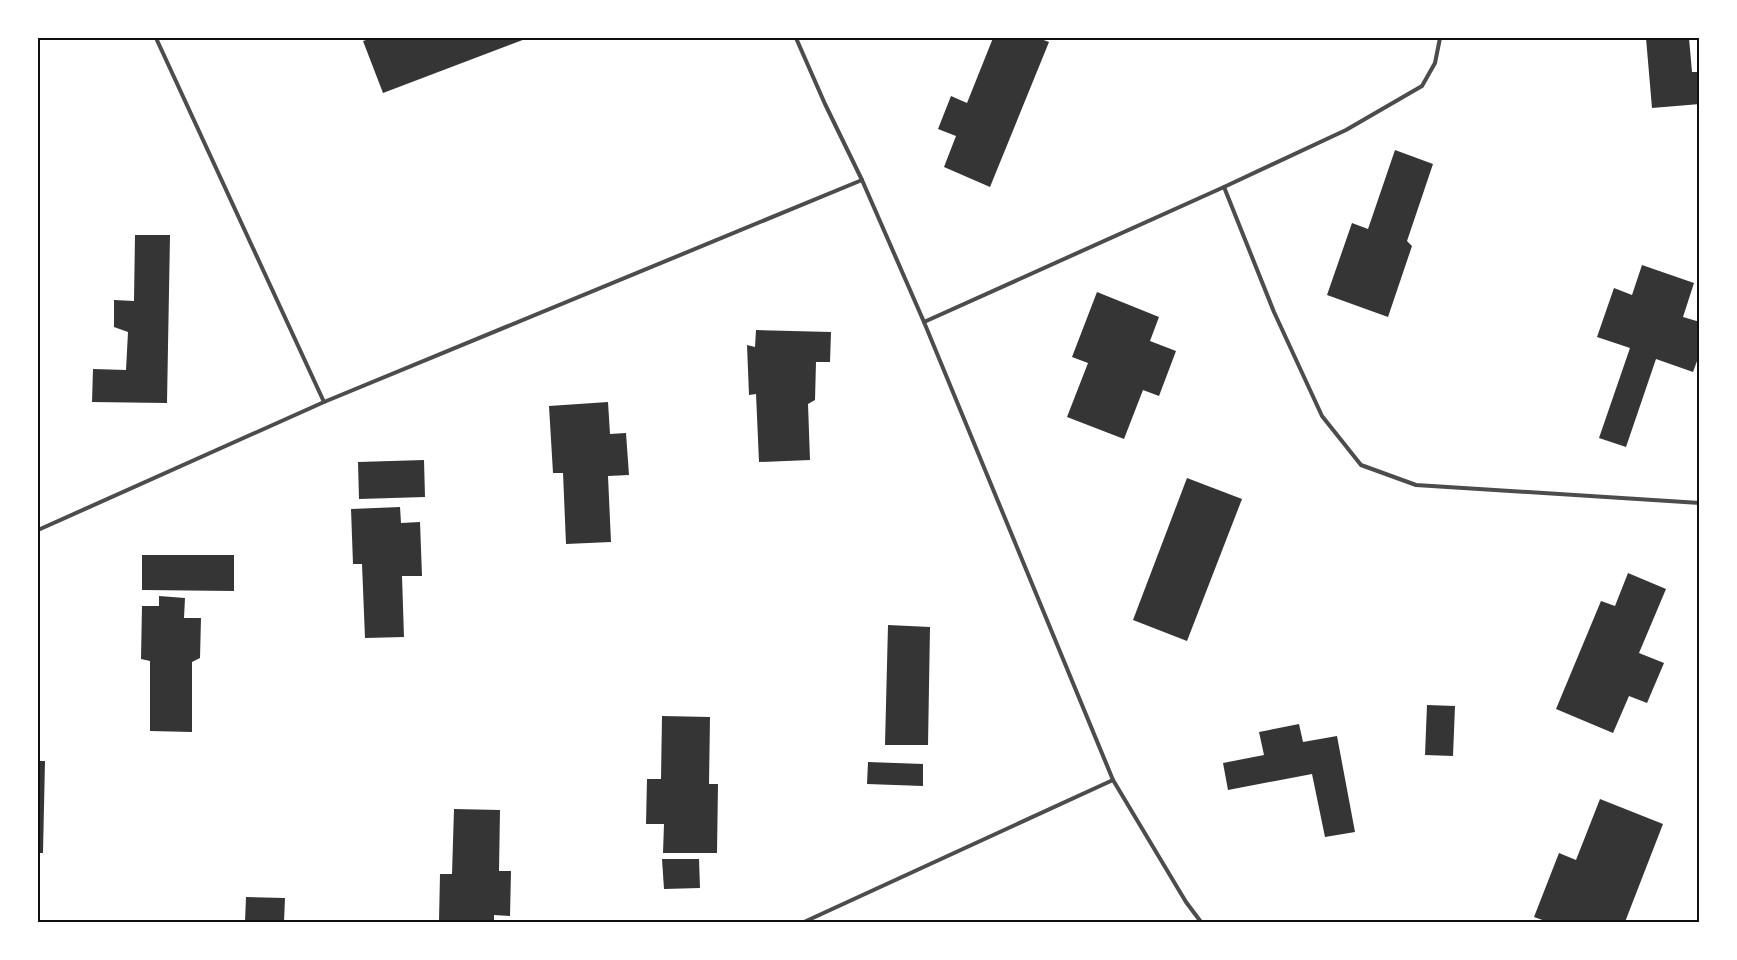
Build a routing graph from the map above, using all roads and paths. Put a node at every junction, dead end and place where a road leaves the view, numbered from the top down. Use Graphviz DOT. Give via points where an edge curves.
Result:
graph roads {
  1 [pos="156,38"];
  2 [pos="796,38"];
  3 [pos="1440,38"];
  4 [pos="862,180"];
  5 [pos="1224,188"];
  6 [pos="924,322"];
  7 [pos="324,402"];
  8 [pos="1700,503"];
  9 [pos="38,530"];
  10 [pos="1113,780"];
  11 [pos="804,922"];
  12 [pos="1201,922"];
  1 -- 7 [label="lane"];
  2 -- 4 [label="lane"];
  3 -- 5 [label="lane" via="1435,63 1422,86 1346,130"];
  4 -- 6 [label="lane"];
  4 -- 7 [label="lane"];
  5 -- 6 [label="lane"];
  5 -- 8 [label="lane" via="1274,312 1322,416 1361,465 1416,485"];
  6 -- 10 [label="lane"];
  7 -- 9 [label="lane"];
  10 -- 11 [label="lane"];
  10 -- 12 [label="lane"];
}
